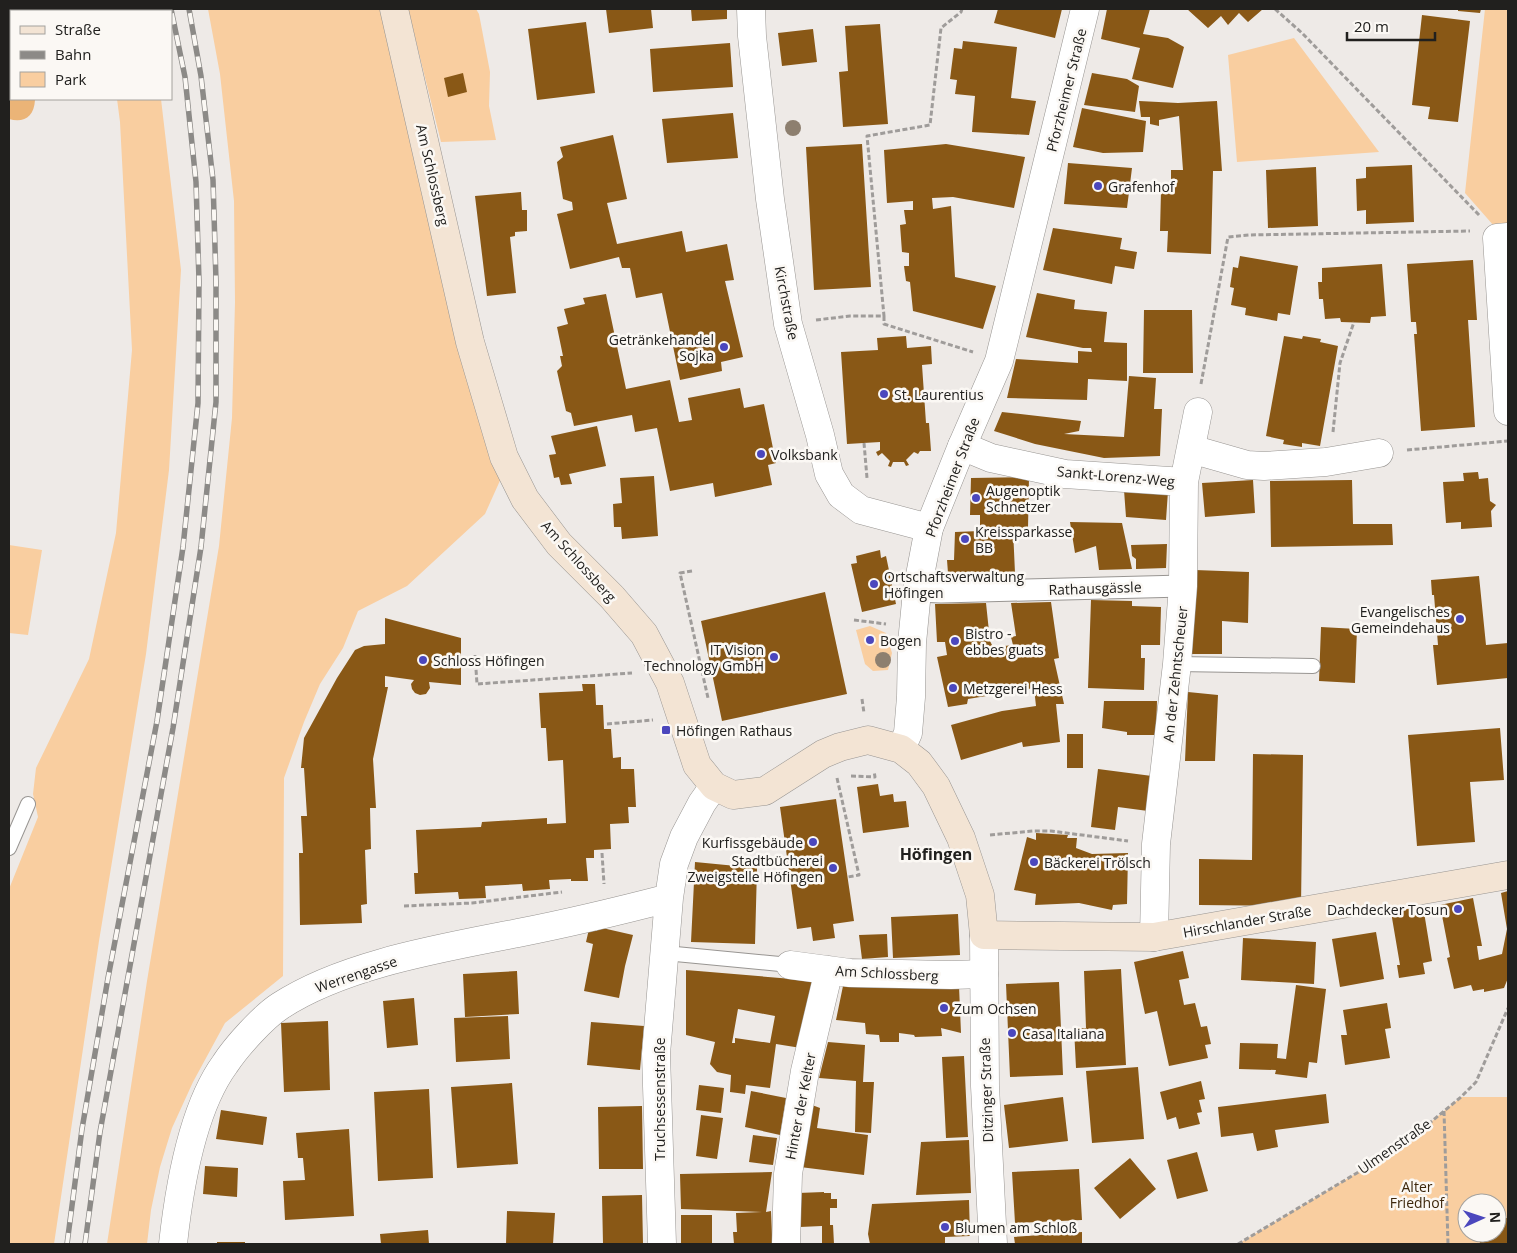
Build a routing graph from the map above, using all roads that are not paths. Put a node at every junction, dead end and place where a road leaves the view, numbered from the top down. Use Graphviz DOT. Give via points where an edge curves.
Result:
graph roads {
  1 [pos="394,9"];
  2 [pos="751,9"];
  3 [pos="1086,9"];
  4 [pos="1502,238"];
  5 [pos="1508,411"];
  6 [pos="1198,412"];
  7 [pos="962,446"];
  8 [pos="1191,449"];
  9 [pos="1379,453"];
  10 [pos="1184,482"];
  11 [pos="930,528"];
  12 [pos="1183,586"];
  13 [pos="917,592"];
  14 [pos="1177,664"];
  15 [pos="1313,666"];
  16 [pos="902,749"];
  17 [pos="714,786"];
  18 [pos="28,804"];
  19 [pos="9,848"];
  20 [pos="1508,875"];
  21 [pos="669,898"];
  22 [pos="984,935"];
  23 [pos="1154,937"];
  24 [pos="665,953"];
  25 [pos="790,965"];
  26 [pos="829,970"];
  27 [pos="984,974"];
  28 [pos="173,1244"];
  29 [pos="662,1244"];
  30 [pos="786,1244"];
  31 [pos="992,1244"];
  1 -- 17 [label="main road, Am Schlossberg" via="470,342 507,465 525,499 553,536 644,634 664,670 697,765"];
  2 -- 11 [label="street, Kirchstraße" via="770,199 788,324 829,474 841,494 861,510"];
  3 -- 7 [label="street, Pforzheimer Straße" via="999,361"];
  4 -- 5 [label="street"];
  6 -- 8 [label="street, An der Zehntscheuer"];
  7 -- 10 [label="street, Sankt-Lorenz-Weg" via="991,458 1065,474"];
  7 -- 11 [label="street, Pforzheimer Straße"];
  8 -- 9 [label="street" via="1247,465 1264,466 1326,462"];
  8 -- 10 [label="street, An der Zehntscheuer"];
  10 -- 12 [label="street, An der Zehntscheuer"];
  11 -- 13 [label="street, Pforzheimer Straße"];
  12 -- 13 [label="street, Rathausgässle"];
  12 -- 14 [label="street, An der Zehntscheuer"];
  13 -- 16 [label="street, Pforzheimer Straße" via="908,734"];
  14 -- 15 [label="lane"];
  14 -- 23 [label="street, An der Zehntscheuer" via="1156,844"];
  16 -- 17 [label="main road" via="868,740 823,754 764,791 733,795"];
  16 -- 22 [label="main road" via="919,763 936,786 961,838 980,895"];
  17 -- 21 [label="street, Truchsessenstraße" via="684,837 674,864"];
  18 -- 19 [label="lane"];
  20 -- 23 [label="main road, Hirschlander Straße"];
  21 -- 24 [label="street, Truchsessenstraße"];
  21 -- 28 [label="street, Werrengasse" via="409,956 345,976 279,1007 224,1064 208,1093 184,1174"];
  22 -- 23 [label="main road, Hirschlander Straße"];
  22 -- 27 [label="street, Ditzinger Straße"];
  24 -- 25 [label="lane"];
  24 -- 29 [label="street, Truchsessenstraße" via="656,1054"];
  25 -- 26 [label="street, Am Schlossberg"];
  26 -- 27 [label="street, Am Schlossberg" via="850,974"];
  26 -- 30 [label="street, Hinter der Kelter" via="805,1071 788,1174"];
  27 -- 31 [label="street, Ditzinger Straße" via="984,1086"];
}
